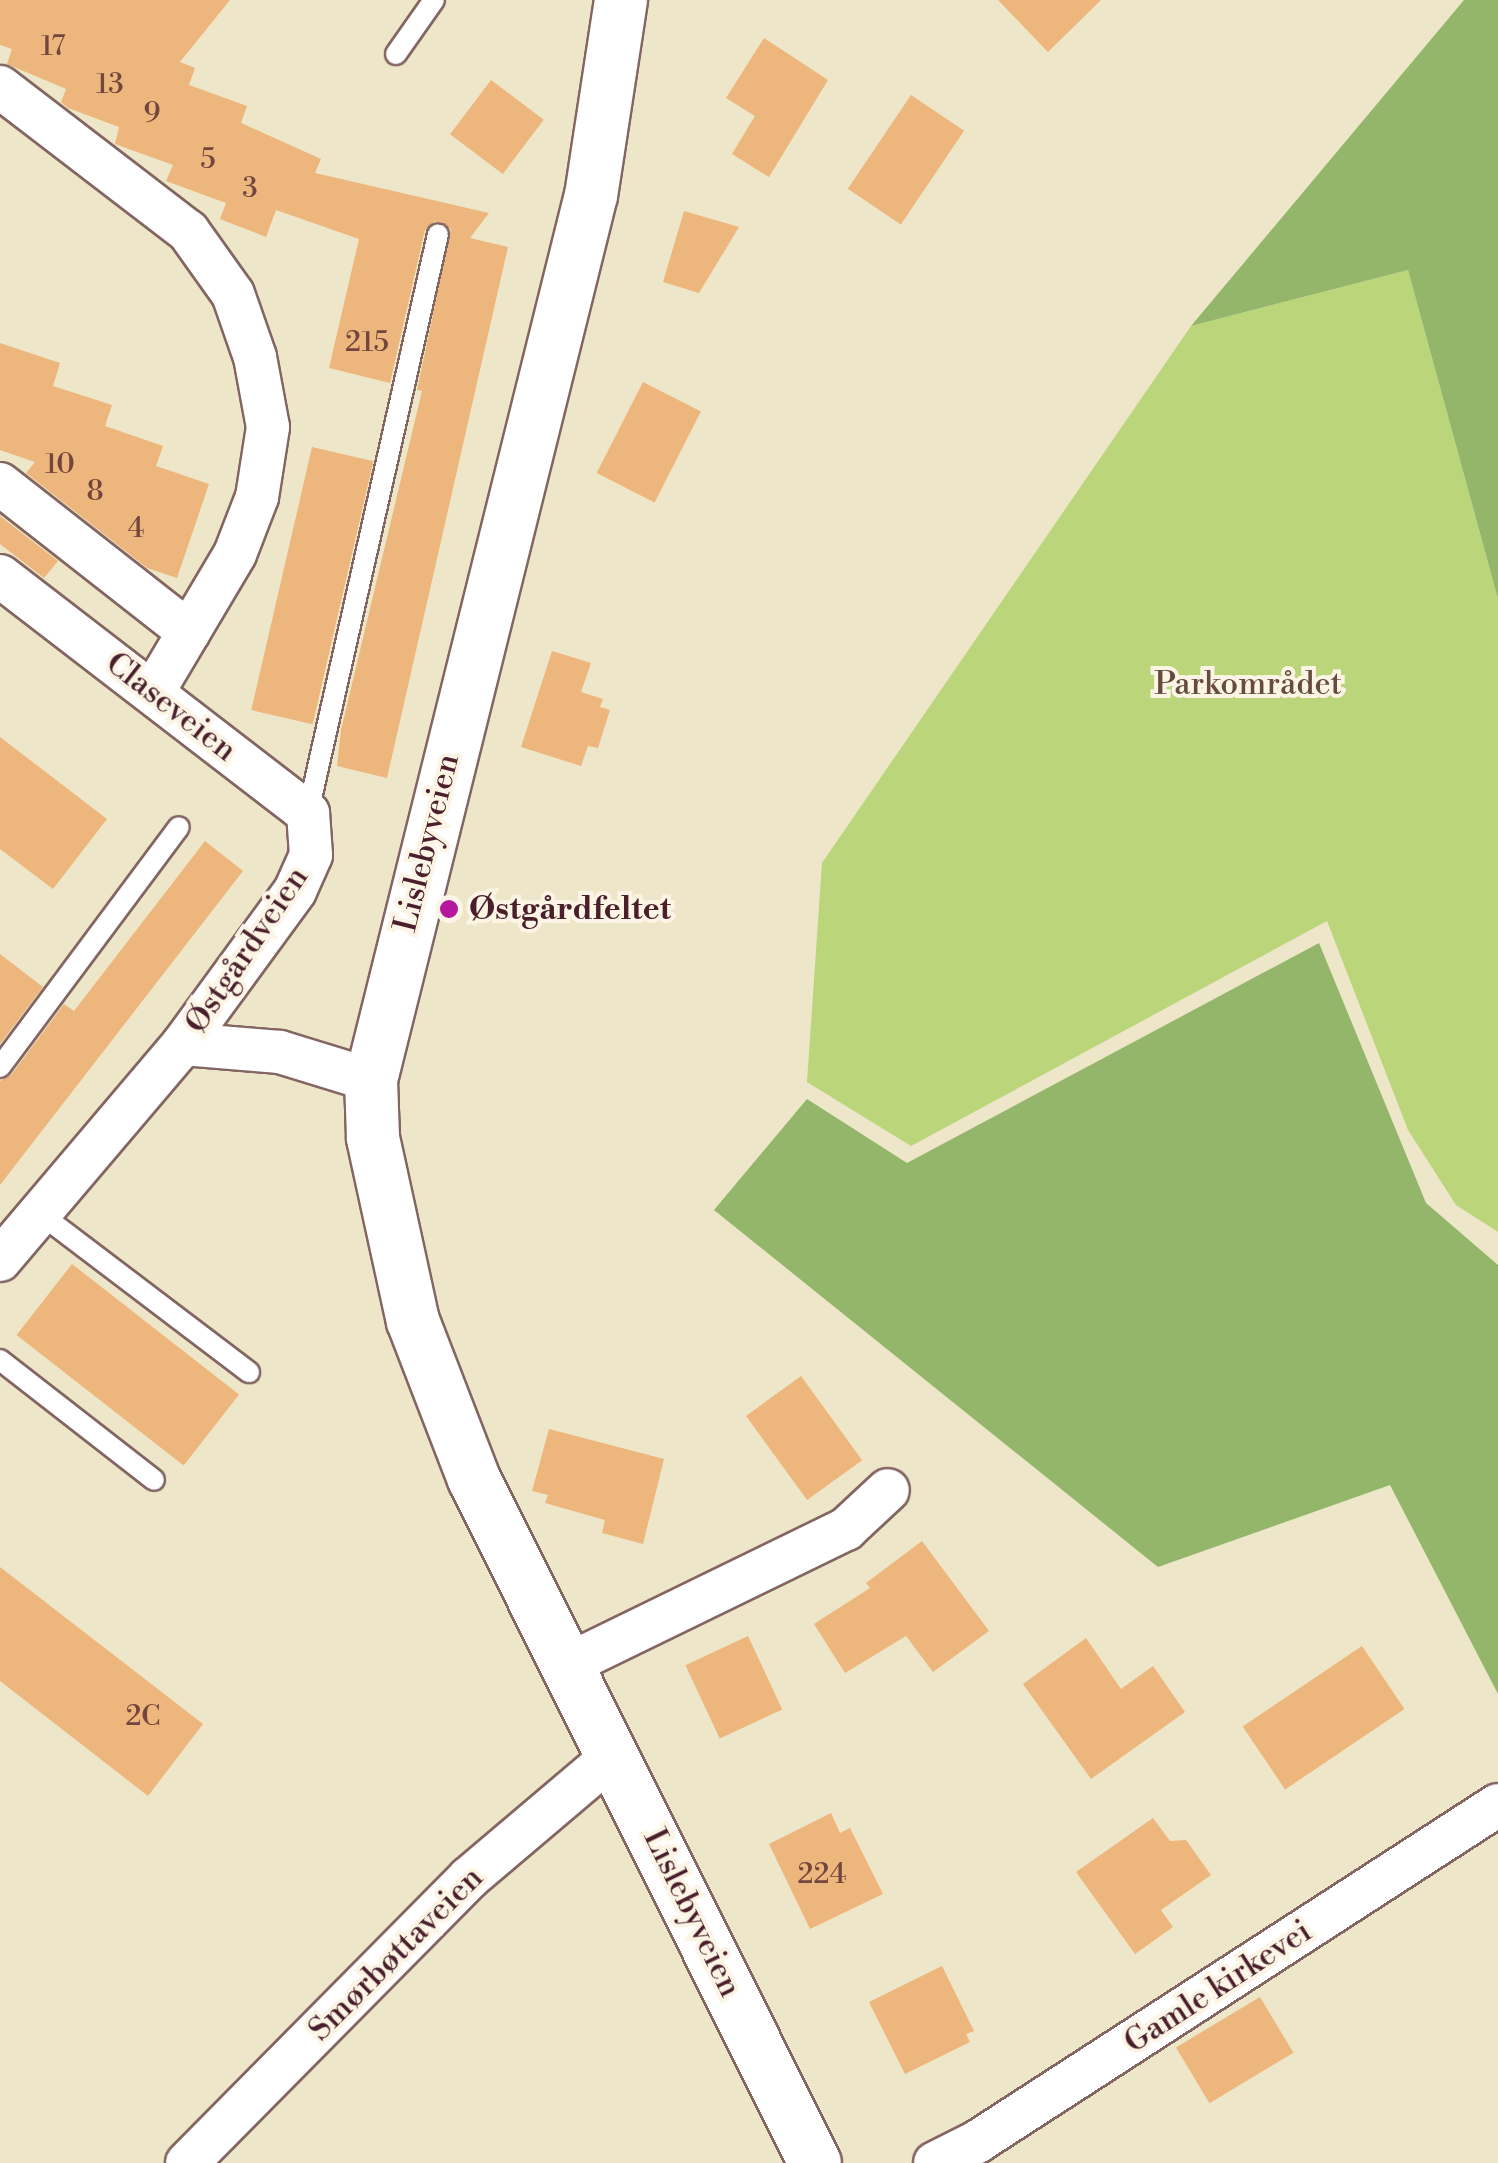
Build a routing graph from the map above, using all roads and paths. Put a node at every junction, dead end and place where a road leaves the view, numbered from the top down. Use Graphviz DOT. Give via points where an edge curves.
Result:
graph roads {
  1 [pos="434,0"];
  2 [pos="620,0"];
  3 [pos="396,54"];
  4 [pos="0,87"];
  5 [pos="438,234"];
  6 [pos="0,484"];
  7 [pos="0,576"];
  8 [pos="189,632"];
  9 [pos="152,692"];
  10 [pos="308,813"];
  11 [pos="178,827"];
  12 [pos="182,1044"];
  13 [pos="0,1067"];
  14 [pos="371,1080"];
  15 [pos="38,1212"];
  16 [pos="0,1258"];
  17 [pos="0,1360"];
  18 [pos="249,1372"];
  19 [pos="154,1480"];
  20 [pos="888,1490"];
  21 [pos="565,1666"];
  22 [pos="614,1754"];
  23 [pos="1498,1805"];
  24 [pos="186,2163"];
  25 [pos="815,2163"];
  26 [pos="934,2163"];
  1 -- 3 [label="lane"];
  2 -- 14 [label="street, Lislebyveien" via="591,195"];
  4 -- 8 [label="street" via="158,203 188,232 242,312 267,448 248,524"];
  5 -- 10 [label="lane"];
  6 -- 8 [label="street"];
  7 -- 9 [label="street, Claseveien"];
  8 -- 9 [label="street"];
  9 -- 10 [label="street, Claseveien"];
  10 -- 12 [label="street, Østgårdveien" via="312,855 295,891"];
  11 -- 13 [label="lane"];
  12 -- 14 [label="street, Østgårdveien" via="280,1052"];
  12 -- 15 [label="street, Østgårdveien"];
  14 -- 21 [label="street, Lislebyveien" via="385,1211 412,1321 474,1479"];
  15 -- 16 [label="street, Østgårdveien"];
  15 -- 18 [label="lane"];
  17 -- 19 [label="lane"];
  20 -- 21 [label="street" via="846,1528"];
  21 -- 22 [label="street, Lislebyveien"];
  22 -- 24 [label="street, Smørbøttaveien" via="470,1878"];
  22 -- 25 [label="street, Lislebyveien"];
  23 -- 26 [label="street, Gamle kirkevei" via="978,2142"];
}
